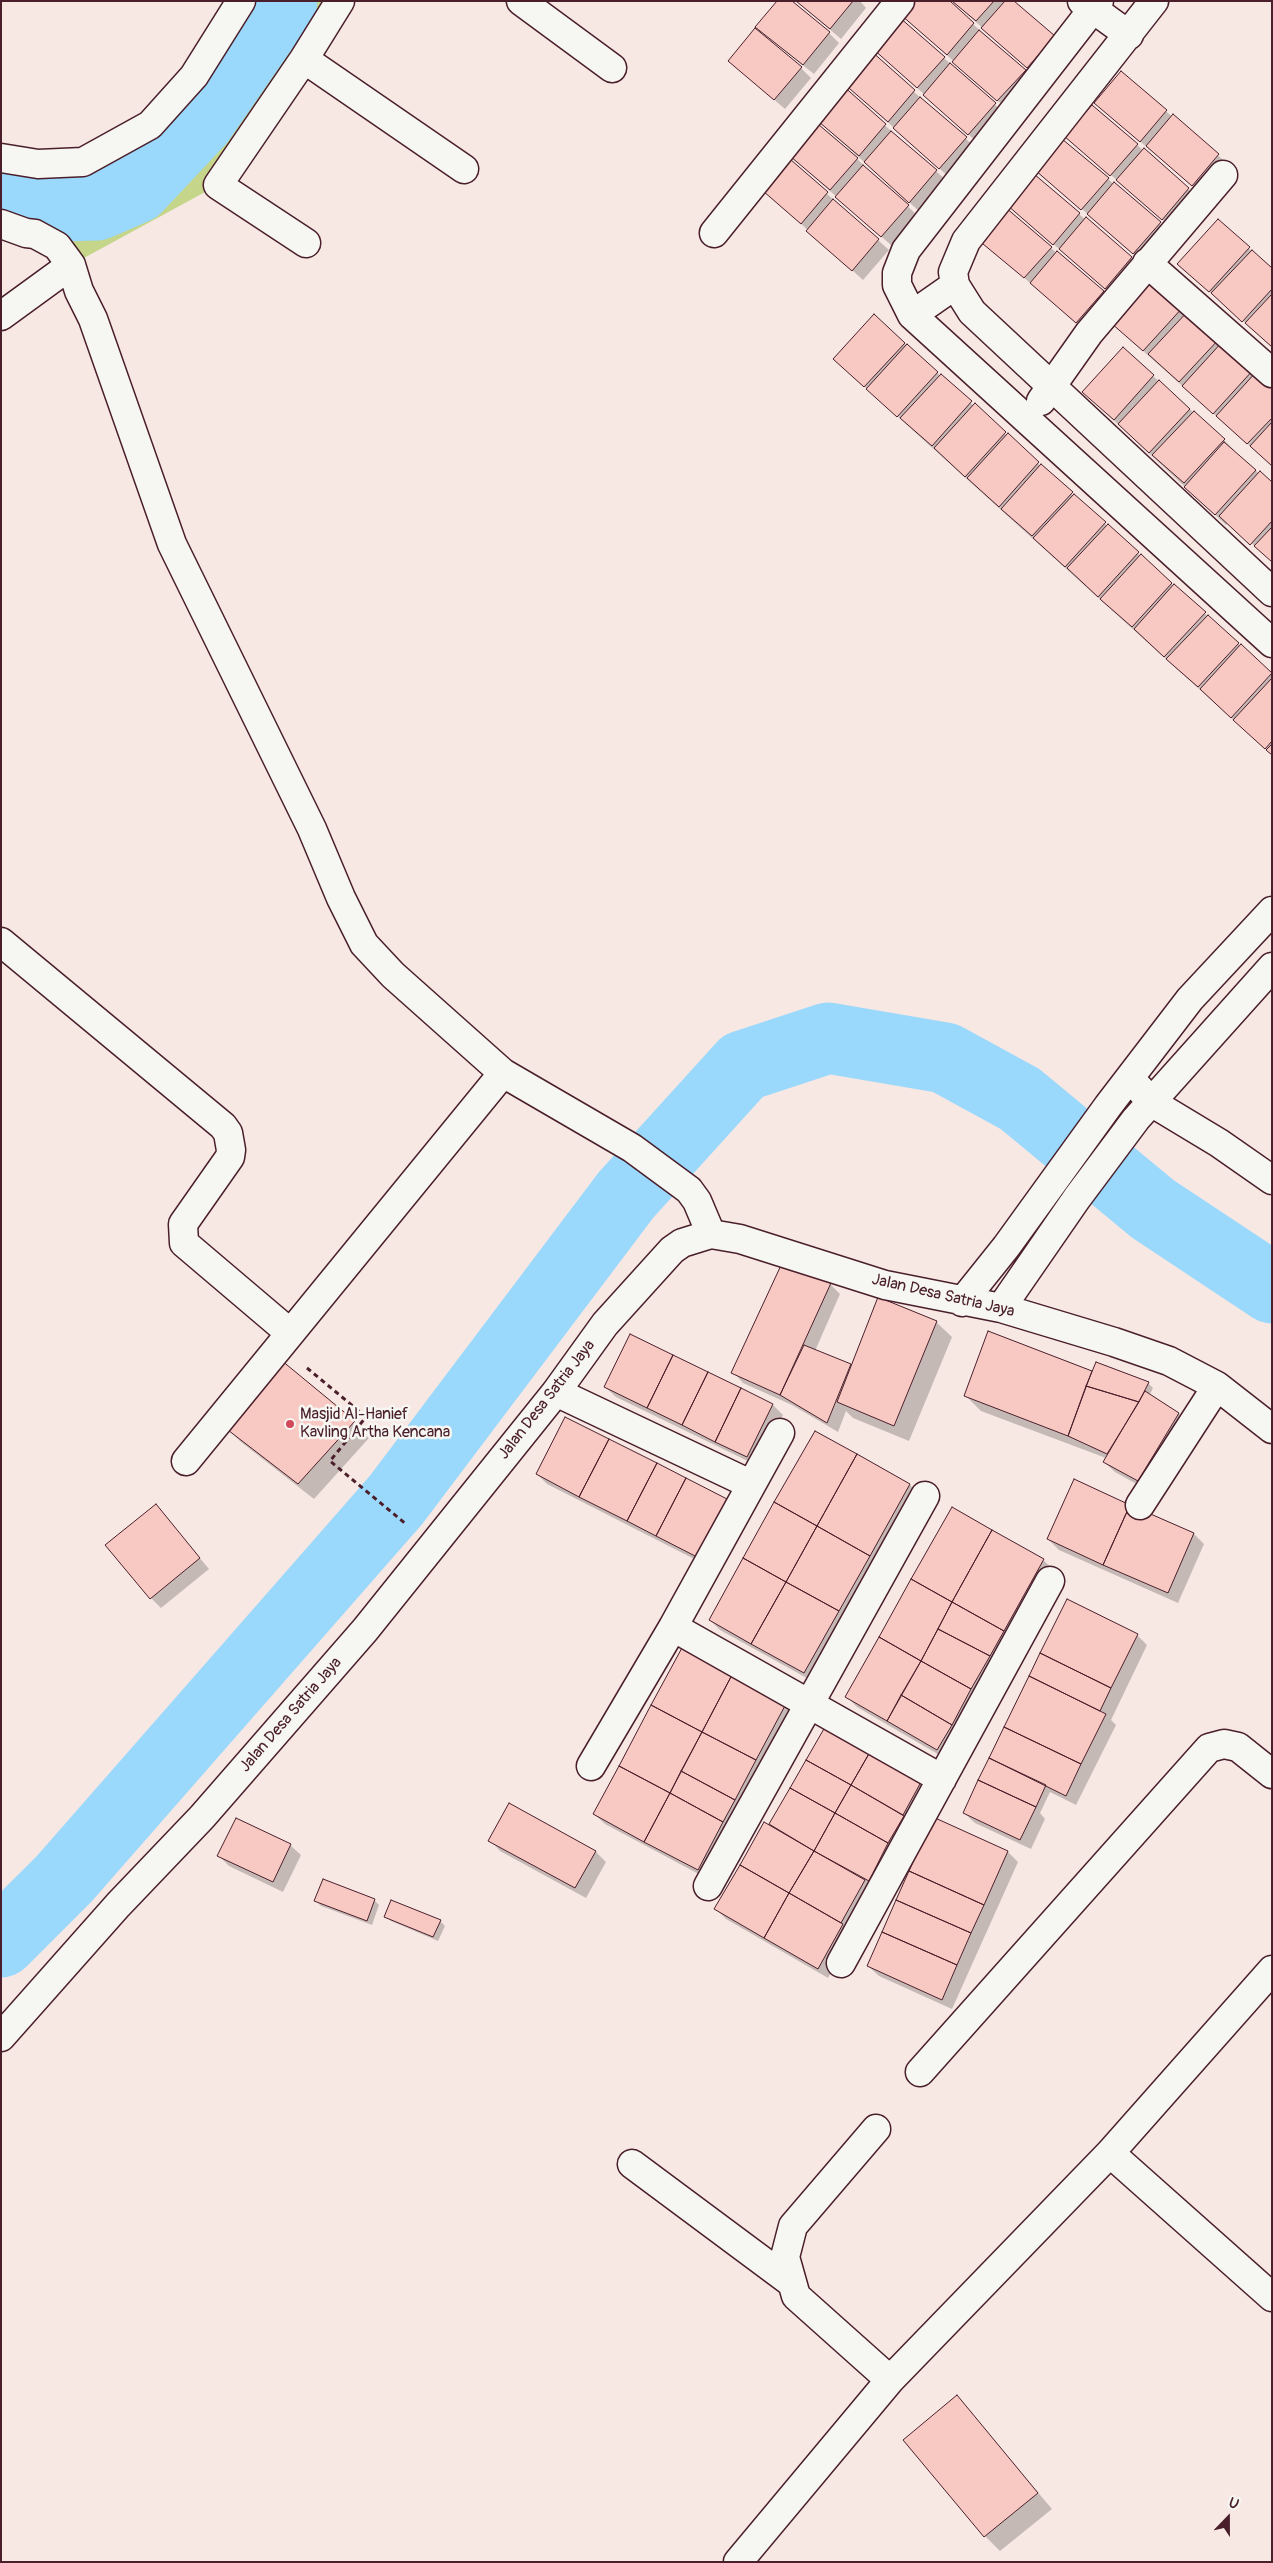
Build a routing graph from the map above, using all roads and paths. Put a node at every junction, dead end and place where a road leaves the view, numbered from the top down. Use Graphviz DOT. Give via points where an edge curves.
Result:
graph roads {
  1 [pos="241,1"];
  2 [pos="340,1"];
  3 [pos="521,1"];
  4 [pos="900,1"];
  5 [pos="1154,1"];
  6 [pos="1091,4"];
  7 [pos="1129,35"];
  8 [pos="304,59"];
  9 [pos="612,68"];
  10 [pos="1,158"];
  11 [pos="464,169"];
  12 [pos="1223,175"];
  13 [pos="1,224"];
  14 [pos="714,233"];
  15 [pos="306,243"];
  16 [pos="1147,263"];
  17 [pos="71,265"];
  18 [pos="955,285"];
  19 [pos="912,314"];
  20 [pos="1,316"];
  21 [pos="1272,373"];
  22 [pos="1051,387"];
  23 [pos="1027,420"];
  24 [pos="1272,592"];
  25 [pos="1272,643"];
  26 [pos="1272,911"];
  27 [pos="1,942"];
  28 [pos="1272,967"];
  29 [pos="503,1073"];
  30 [pos="1130,1078"];
  31 [pos="1143,1110"];
  32 [pos="1272,1180"];
  33 [pos="711,1234"];
  34 [pos="962,1302"];
  35 [pos="1001,1308"];
  36 [pos="285,1340"];
  37 [pos="1217,1386"];
  38 [pos="556,1392"];
  39 [pos="1272,1429"];
  40 [pos="780,1433"];
  41 [pos="186,1461"];
  42 [pos="750,1484"];
  43 [pos="925,1496"];
  44 [pos="1140,1505"];
  45 [pos="397,1516"];
  46 [pos="1050,1581"];
  47 [pos="673,1627"];
  48 [pos="808,1704"];
  49 [pos="590,1766"];
  50 [pos="1272,1774"];
  51 [pos="942,1779"];
  52 [pos="708,1886"];
  53 [pos="841,1963"];
  54 [pos="1272,1970"];
  55 [pos="1,2037"];
  56 [pos="920,2072"];
  57 [pos="876,2129"];
  58 [pos="1110,2153"];
  59 [pos="632,2164"];
  60 [pos="792,2283"];
  61 [pos="1272,2297"];
  62 [pos="890,2380"];
  63 [pos="738,2562"];
  1 -- 10 [label="street" via="194,76 150,125 83,162 38,164"];
  2 -- 8 [label="street"];
  3 -- 9 [label="street"];
  4 -- 14 [label="street"];
  5 -- 7 [label="street"];
  6 -- 7 [label="street"];
  6 -- 19 [label="street" via="906,250 896,272 897,285"];
  7 -- 18 [label="street" via="966,241 953,272"];
  8 -- 11 [label="street"];
  8 -- 15 [label="street" via="218,185"];
  12 -- 16 [label="street"];
  13 -- 17 [label="street" via="35,234 57,246"];
  16 -- 21 [label="street"];
  16 -- 22 [label="street"];
  17 -- 20 [label="street"];
  17 -- 29 [label="street" via="172,544 312,829 364,944 393,975"];
  18 -- 19 [label="street"];
  18 -- 22 [label="street" via="972,312"];
  19 -- 23 [label="street"];
  22 -- 23 [label="street"];
  22 -- 24 [label="street"];
  23 -- 25 [label="street"];
  26 -- 30 [label="street" via="1190,999"];
  27 -- 36 [label="street" via="228,1133 232,1150 230,1157 183,1224 182,1236 184,1243"];
  28 -- 31 [label="street"];
  29 -- 33 [label="street" via="632,1148 689,1190"];
  29 -- 36 [label="street"];
  30 -- 31 [label="street"];
  30 -- 34 [label="street" via="1056,1181"];
  31 -- 32 [label="street" via="1219,1143"];
  31 -- 35 [label="street"];
  33 -- 34 [label="street, Jalan Desa Satria Jaya" via="740,1238 885,1285"];
  33 -- 38 [label="street, Jalan Desa Satria Jaya" via="696,1237 672,1250 605,1324"];
  34 -- 35 [label="street, Jalan Desa Satria Jaya"];
  35 -- 37 [label="street, Jalan Desa Satria Jaya" via="1170,1361"];
  36 -- 41 [label="street"];
  36 -- 45 [label="path" via="366,1417 330,1461"];
  37 -- 39 [label="street, Jalan Desa Satria Jaya"];
  37 -- 44 [label="street"];
  38 -- 42 [label="street"];
  38 -- 55 [label="street, Jalan Desa Satria Jaya" via="365,1630 202,1817 118,1905"];
  40 -- 42 [label="street"];
  42 -- 47 [label="street"];
  43 -- 48 [label="street"];
  46 -- 51 [label="street"];
  47 -- 48 [label="street"];
  47 -- 49 [label="street"];
  48 -- 51 [label="street"];
  48 -- 52 [label="street"];
  50 -- 56 [label="street" via="1238,1748 1224,1744 1209,1748"];
  51 -- 53 [label="street"];
  54 -- 58 [label="street"];
  57 -- 60 [label="street" via="793,2226 785,2257"];
  58 -- 61 [label="street"];
  58 -- 62 [label="street"];
  59 -- 60 [label="street"];
  60 -- 62 [label="street" via="796,2296"];
  62 -- 63 [label="street"];
}
